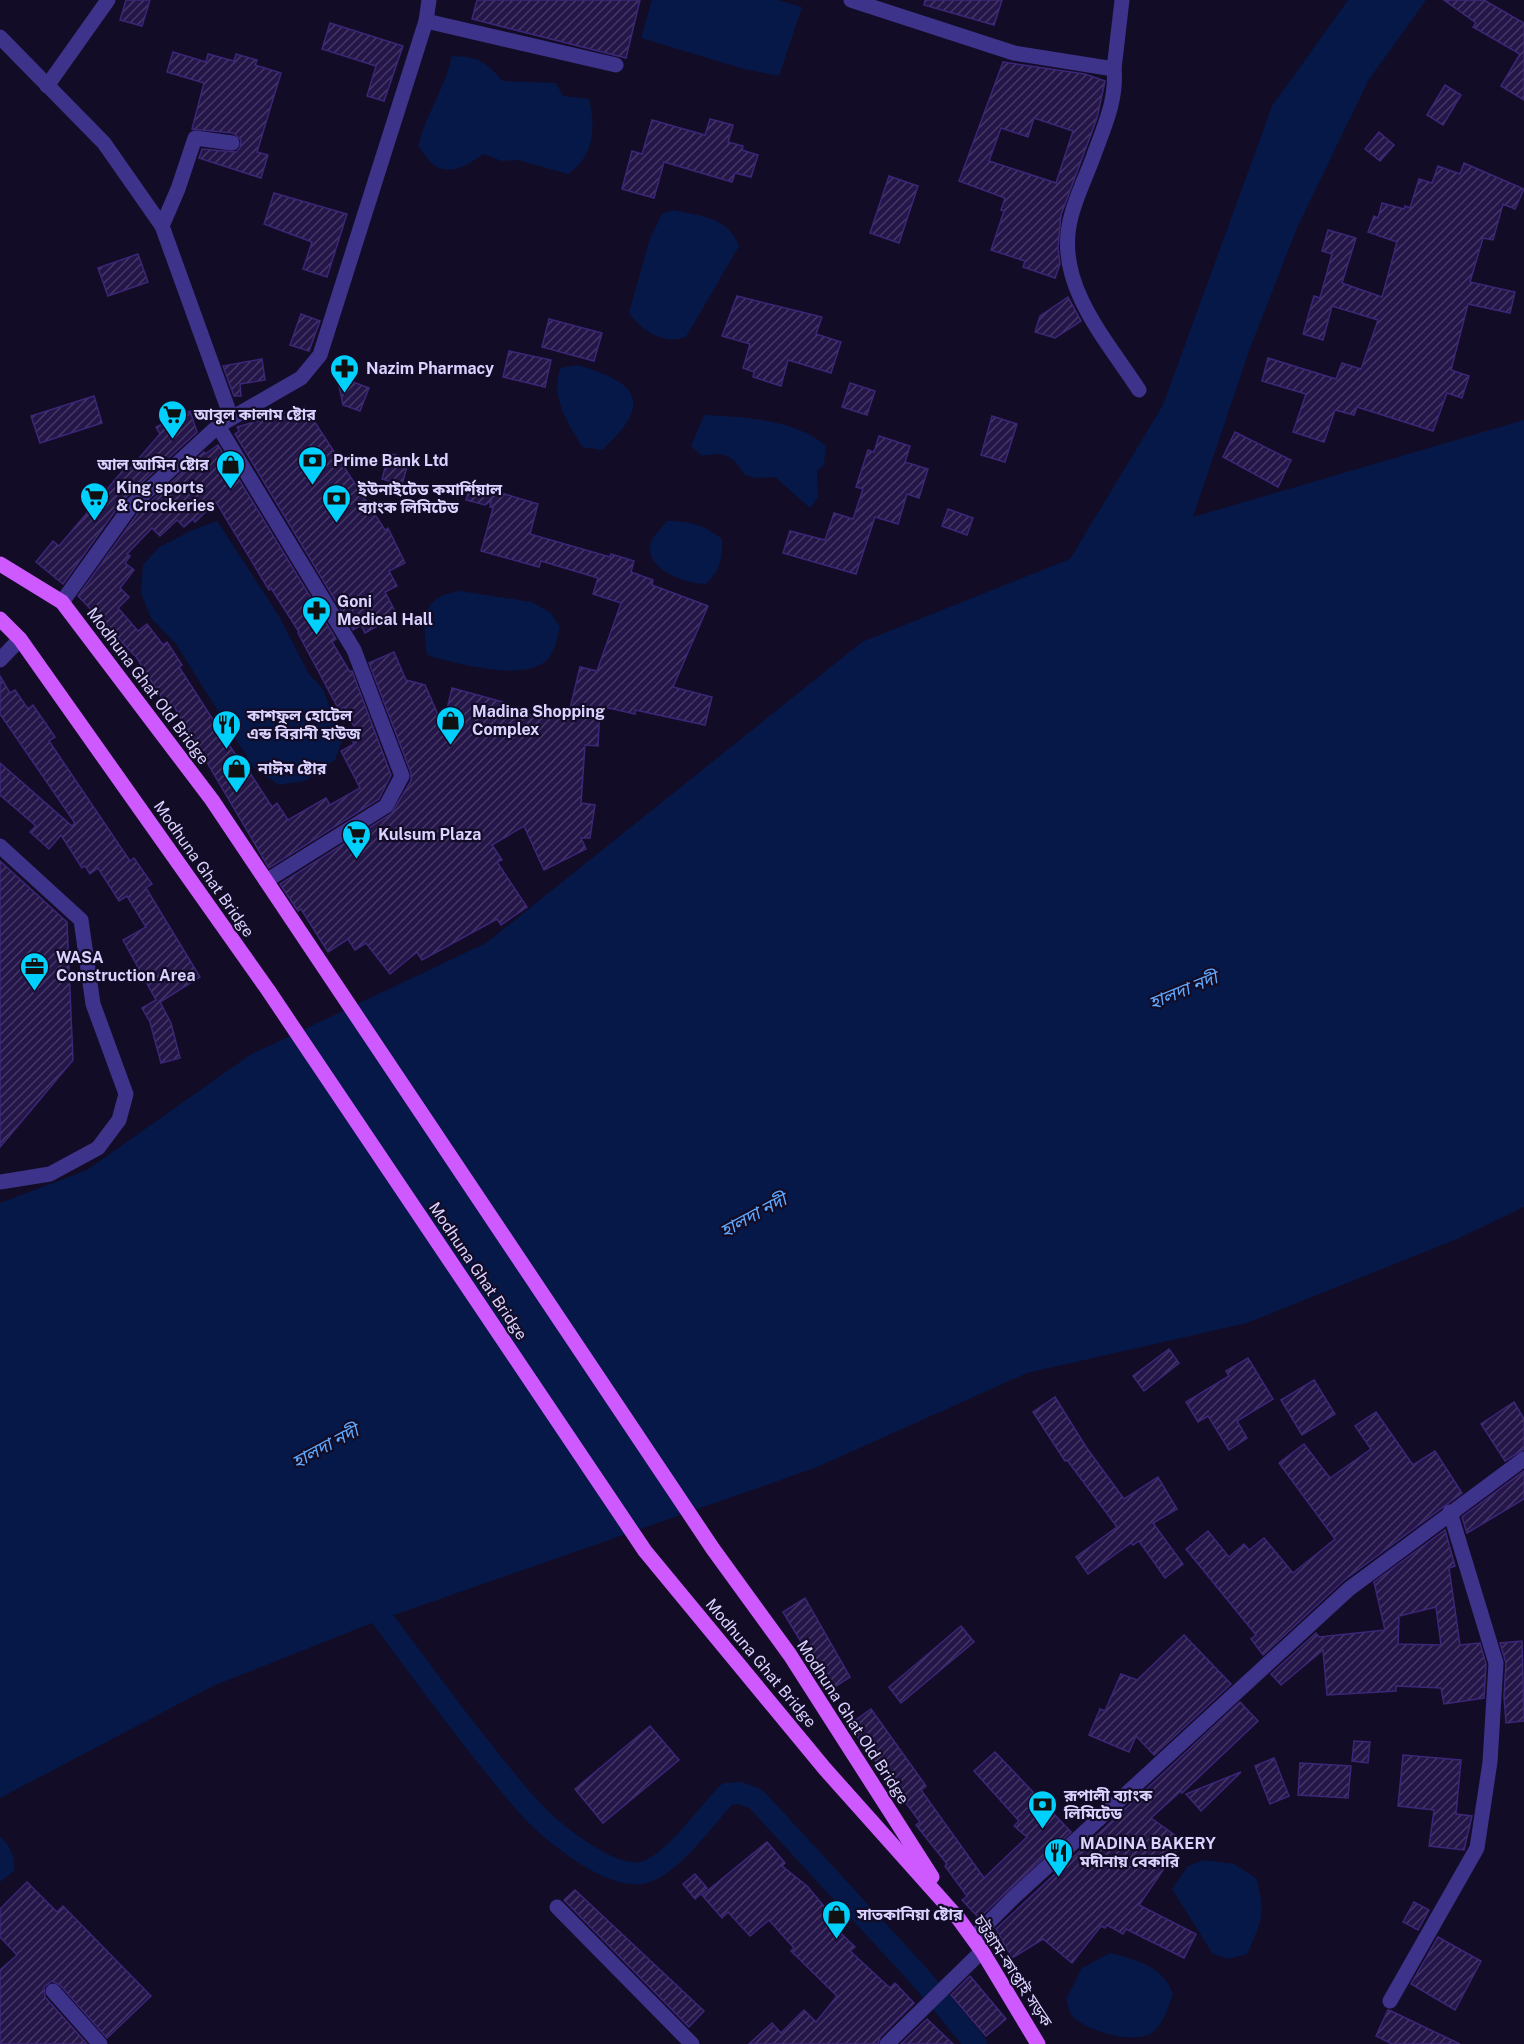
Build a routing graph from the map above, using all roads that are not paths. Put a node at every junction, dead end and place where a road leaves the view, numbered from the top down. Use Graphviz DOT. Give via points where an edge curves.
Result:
graph roads {
  1 [pos="108,0"];
  2 [pos="429,0"];
  3 [pos="850,0"];
  4 [pos="1122,0"];
  5 [pos="426,21"];
  6 [pos="0,37"];
  7 [pos="616,65"];
  8 [pos="1114,69"];
  9 [pos="47,86"];
  10 [pos="232,143"];
  11 [pos="162,226"];
  12 [pos="1139,390"];
  13 [pos="231,417"];
  14 [pos="218,426"];
  15 [pos="0,564"];
  16 [pos="62,602"];
  17 [pos="0,619"];
  18 [pos="20,639"];
  19 [pos="0,660"];
  20 [pos="0,846"];
  21 [pos="266,880"];
  22 [pos="0,1182"];
  23 [pos="1524,1459"];
  24 [pos="1450,1512"];
  25 [pos="557,1907"];
  26 [pos="958,1918"];
  27 [pos="973,1938"];
  28 [pos="982,1951"];
  29 [pos="53,1991"];
  30 [pos="1390,2001"];
  31 [pos="100,2044"];
  32 [pos="692,2044"];
  33 [pos="887,2044"];
  34 [pos="1038,2044"];
  1 -- 9 [label="street"];
  2 -- 5 [label="street"];
  3 -- 8 [label="street" via="1014,53"];
  4 -- 8 [label="street"];
  5 -- 7 [label="street"];
  5 -- 13 [label="street" via="320,355 302,378"];
  6 -- 9 [label="street"];
  8 -- 12 [label="street" via="1116,87 1110,109 1069,225 1069,262 1082,302"];
  9 -- 11 [label="street" via="104,143"];
  10 -- 11 [label="street" via="195,138"];
  11 -- 13 [label="street"];
  13 -- 14 [label="street"];
  14 -- 16 [label="street" via="130,506"];
  14 -- 21 [label="street" via="354,650 402,776 386,806"];
  15 -- 16 [label="main road, Modhuna Ghat Old Bridge"];
  16 -- 21 [label="main road, Modhuna Ghat Old Bridge" via="212,800"];
  17 -- 18 [label="main road, Modhuna Ghat Bridge"];
  18 -- 19 [label="street"];
  18 -- 26 [label="main road, Modhuna Ghat Bridge" via="268,990 645,1551 825,1769"];
  20 -- 22 [label="street" via="81,920 93,1004 126,1094 119,1120 98,1148 50,1174"];
  21 -- 26 [label="main road, Modhuna Ghat Old Bridge" via="713,1549 790,1655"];
  23 -- 24 [label="street"];
  24 -- 27 [label="street" via="1349,1589"];
  24 -- 30 [label="street" via="1496,1663 1490,1762 1477,1848"];
  25 -- 32 [label="street"];
  26 -- 27 [label="main road, চট্টগ্রাম-কাপ্তাই সড়ক"];
  27 -- 28 [label="main road, চট্টগ্রাম-কাপ্তাই সড়ক"];
  28 -- 33 [label="street"];
  28 -- 34 [label="main road, চট্টগ্রাম-কাপ্তাই সড়ক"];
  29 -- 31 [label="street"];
}
